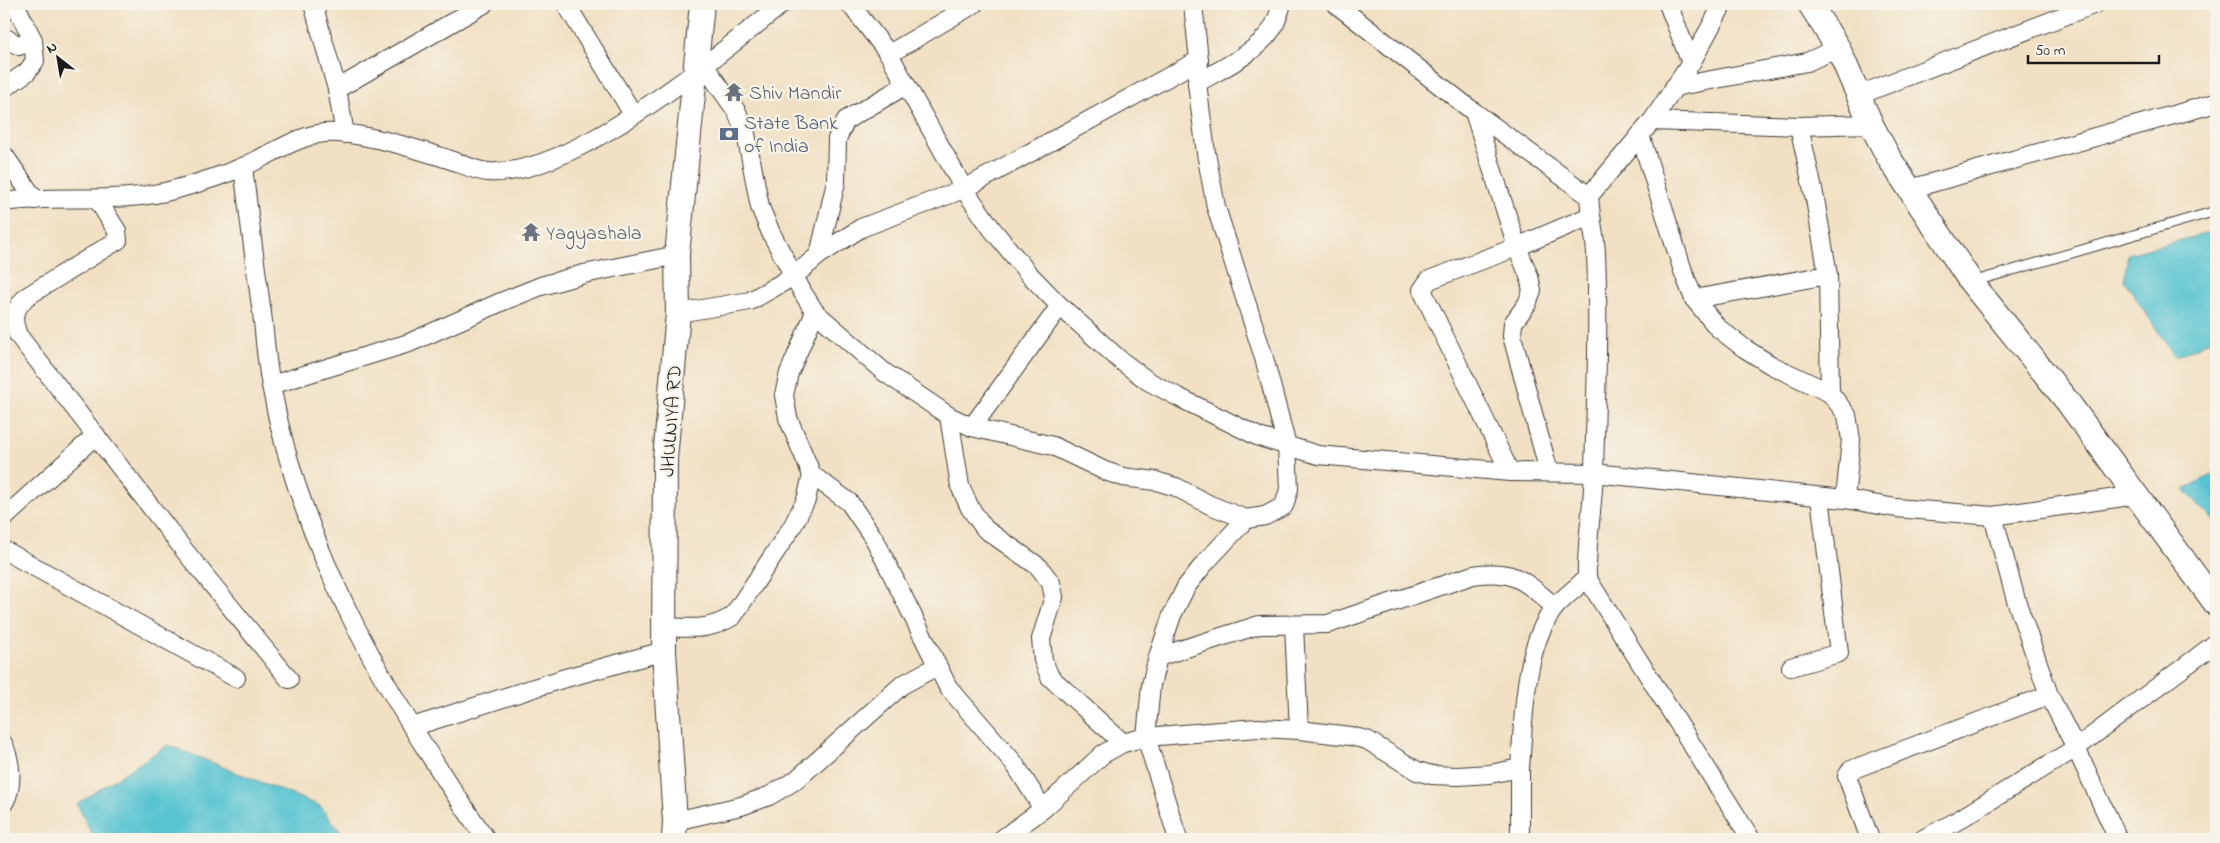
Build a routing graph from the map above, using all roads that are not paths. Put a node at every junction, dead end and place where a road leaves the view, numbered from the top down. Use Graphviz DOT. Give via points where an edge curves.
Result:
graph roads {
  1 [pos="15,4"];
  2 [pos="313,4"];
  3 [pos="484,4"];
  4 [pos="566,4"];
  5 [pos="702,4"];
  6 [pos="782,4"];
  7 [pos="850,4"];
  8 [pos="974,4"];
  9 [pos="1193,4"];
  10 [pos="1282,4"];
  11 [pos="1336,4"];
  12 [pos="1668,4"];
  13 [pos="1723,4"];
  14 [pos="1810,4"];
  15 [pos="2095,4"];
  16 [pos="4,37"];
  17 [pos="33,40"];
  18 [pos="1838,48"];
  19 [pos="889,54"];
  20 [pos="1199,60"];
  21 [pos="1691,62"];
  22 [pos="700,69"];
  23 [pos="1197,83"];
  24 [pos="906,85"];
  25 [pos="4,88"];
  26 [pos="1674,88"];
  27 [pos="337,89"];
  28 [pos="1860,95"];
  29 [pos="2216,103"];
  30 [pos="1474,112"];
  31 [pos="633,114"];
  32 [pos="1652,121"];
  33 [pos="1871,124"];
  34 [pos="1799,126"];
  35 [pos="345,134"];
  36 [pos="1640,135"];
  37 [pos="4,155"];
  38 [pos="243,167"];
  39 [pos="1910,188"];
  40 [pos="964,189"];
  41 [pos="1589,196"];
  42 [pos="97,199"];
  43 [pos="35,200"];
  44 [pos="4,202"];
  45 [pos="2216,211"];
  46 [pos="1590,216"];
  47 [pos="1516,247"];
  48 [pos="677,255"];
  49 [pos="819,255"];
  50 [pos="1828,275"];
  51 [pos="794,276"];
  52 [pos="1971,282"];
  53 [pos="1694,299"];
  54 [pos="1060,306"];
  55 [pos="815,312"];
  56 [pos="678,313"];
  57 [pos="270,385"];
  58 [pos="1830,393"];
  59 [pos="949,416"];
  60 [pos="972,427"];
  61 [pos="96,435"];
  62 [pos="1287,446"];
  63 [pos="1510,472"];
  64 [pos="1549,472"];
  65 [pos="1594,473"];
  66 [pos="812,475"];
  67 [pos="2137,495"];
  68 [pos="1820,497"];
  69 [pos="1845,499"];
  70 [pos="1993,516"];
  71 [pos="4,518"];
  72 [pos="1246,519"];
  73 [pos="4,550"];
  74 [pos="1587,578"];
  75 [pos="2216,604"];
  76 [pos="1555,607"];
  77 [pos="1294,625"];
  78 [pos="665,627"];
  79 [pos="2216,643"];
  80 [pos="664,651"];
  81 [pos="1158,657"];
  82 [pos="936,666"];
  83 [pos="1791,667"];
  84 [pos="236,678"];
  85 [pos="289,679"];
  86 [pos="2049,695"];
  87 [pos="412,727"];
  88 [pos="1299,730"];
  89 [pos="1146,737"];
  90 [pos="1123,743"];
  91 [pos="4,745"];
  92 [pos="2076,748"];
  93 [pos="1520,768"];
  94 [pos="4,803"];
  95 [pos="1042,809"];
  96 [pos="674,830"];
  97 [pos="486,839"];
  98 [pos="1002,839"];
  99 [pos="1178,839"];
  100 [pos="1520,839"];
  101 [pos="1751,839"];
  102 [pos="1870,839"];
  103 [pos="1923,839"];
  104 [pos="2118,839"];
  1 -- 17 [label="street"];
  2 -- 27 [label="street"];
  3 -- 27 [label="street"];
  4 -- 31 [label="street"];
  5 -- 22 [label="street, JHULNIYA RD"];
  6 -- 22 [label="street"];
  7 -- 19 [label="street"];
  8 -- 19 [label="street"];
  9 -- 20 [label="street"];
  10 -- 23 [label="street" via="1274,28 1262,42"];
  11 -- 30 [label="street"];
  12 -- 21 [label="street"];
  13 -- 21 [label="street"];
  14 -- 18 [label="street"];
  15 -- 28 [label="street"];
  16 -- 17 [label="street" via="19,46"];
  17 -- 25 [label="street" via="35,61 27,72"];
  18 -- 26 [label="street" via="1808,62"];
  18 -- 28 [label="street"];
  19 -- 24 [label="street"];
  20 -- 23 [label="street"];
  20 -- 40 [label="street"];
  21 -- 26 [label="street"];
  22 -- 31 [label="street"];
  22 -- 48 [label="street, JHULNIYA RD"];
  22 -- 51 [label="street" via="740,119 746,134 760,207"];
  23 -- 62 [label="street" via="1216,207 1264,358"];
  24 -- 40 [label="street"];
  24 -- 49 [label="street" via="846,120 837,139 836,182"];
  26 -- 32 [label="street"];
  27 -- 35 [label="street"];
  28 -- 33 [label="street"];
  29 -- 39 [label="street"];
  30 -- 41 [label="street"];
  30 -- 47 [label="street"];
  31 -- 35 [label="street" via="573,150 530,168 488,172 415,148"];
  32 -- 34 [label="street"];
  32 -- 36 [label="street"];
  33 -- 34 [label="street"];
  33 -- 39 [label="street"];
  34 -- 50 [label="street"];
  35 -- 38 [label="street" via="322,133"];
  36 -- 41 [label="street"];
  36 -- 53 [label="street"];
  37 -- 43 [label="street"];
  38 -- 42 [label="street" via="176,189 138,197"];
  38 -- 57 [label="street"];
  39 -- 52 [label="street"];
  40 -- 49 [label="street" via="861,228"];
  40 -- 54 [label="street" via="1022,266"];
  41 -- 46 [label="street"];
  42 -- 43 [label="street"];
  42 -- 61 [label="street" via="118,231 118,240 26,296 16,309 13,322 18,336"];
  43 -- 44 [label="street"];
  45 -- 52 [label="lane"];
  46 -- 47 [label="street"];
  46 -- 65 [label="street" via="1596,250 1597,305"];
  47 -- 63 [label="street" via="1429,280 1422,290"];
  47 -- 64 [label="street" via="1532,291 1513,323 1512,336"];
  48 -- 56 [label="street, JHULNIYA RD"];
  48 -- 57 [label="street" via="541,286 409,343"];
  49 -- 51 [label="street"];
  50 -- 53 [label="street"];
  50 -- 58 [label="street"];
  51 -- 55 [label="street"];
  51 -- 56 [label="street" via="750,301"];
  52 -- 67 [label="street" via="2067,401"];
  53 -- 58 [label="street" via="1718,328 1744,348 1771,365"];
  54 -- 60 [label="street"];
  54 -- 62 [label="street" via="1148,381 1259,436"];
  55 -- 59 [label="street" via="884,372"];
  55 -- 66 [label="street" via="789,373 784,395 788,418"];
  56 -- 78 [label="street, JHULNIYA RD" via="666,459"];
  57 -- 87 [label="street" via="301,501 324,561"];
  58 -- 69 [label="street" via="1848,415 1851,440"];
  59 -- 60 [label="street"];
  59 -- 90 [label="street" via="960,486 970,508 985,529 1039,567 1051,583 1054,596 1041,639 1043,660 1050,677"];
  60 -- 72 [label="street" via="1053,446 1123,477 1176,487"];
  61 -- 71 [label="street"];
  61 -- 85 [label="street"];
  62 -- 63 [label="street" via="1318,455"];
  62 -- 72 [label="street" via="1288,489 1284,506 1265,516"];
  63 -- 64 [label="street"];
  64 -- 65 [label="street"];
  65 -- 68 [label="street"];
  65 -- 74 [label="street"];
  66 -- 78 [label="street" via="806,500 792,527 733,616 705,628"];
  66 -- 82 [label="street" via="849,502 862,519"];
  67 -- 70 [label="street"];
  67 -- 75 [label="street"];
  68 -- 69 [label="street"];
  68 -- 83 [label="street" via="1839,653"];
  69 -- 70 [label="street" via="1896,508"];
  70 -- 86 [label="street" via="2016,600"];
  72 -- 81 [label="street" via="1186,587 1172,615"];
  73 -- 84 [label="street"];
  74 -- 76 [label="street"];
  74 -- 101 [label="street"];
  76 -- 77 [label="street" via="1519,577 1494,572 1473,575 1328,624"];
  76 -- 93 [label="street" via="1531,657"];
  77 -- 81 [label="street" via="1259,626"];
  77 -- 88 [label="street"];
  78 -- 80 [label="street, JHULNIYA RD"];
  79 -- 92 [label="street"];
  80 -- 87 [label="street" via="562,679"];
  80 -- 96 [label="street, JHULNIYA RD"];
  81 -- 89 [label="street" via="1151,685"];
  82 -- 95 [label="street" via="948,687 1014,763"];
  82 -- 96 [label="street" via="902,685 796,780 769,796"];
  86 -- 92 [label="street"];
  86 -- 102 [label="street" via="1851,770 1847,776"];
  87 -- 97 [label="street"];
  88 -- 89 [label="street" via="1257,728"];
  88 -- 93 [label="street" via="1367,740 1417,771 1432,775 1490,774"];
  89 -- 90 [label="street"];
  89 -- 99 [label="street"];
  90 -- 95 [label="street" via="1103,754"];
  91 -- 94 [label="street" via="11,779"];
  92 -- 103 [label="street"];
  92 -- 104 [label="street"];
  93 -- 100 [label="street"];
  95 -- 98 [label="street"];
}
